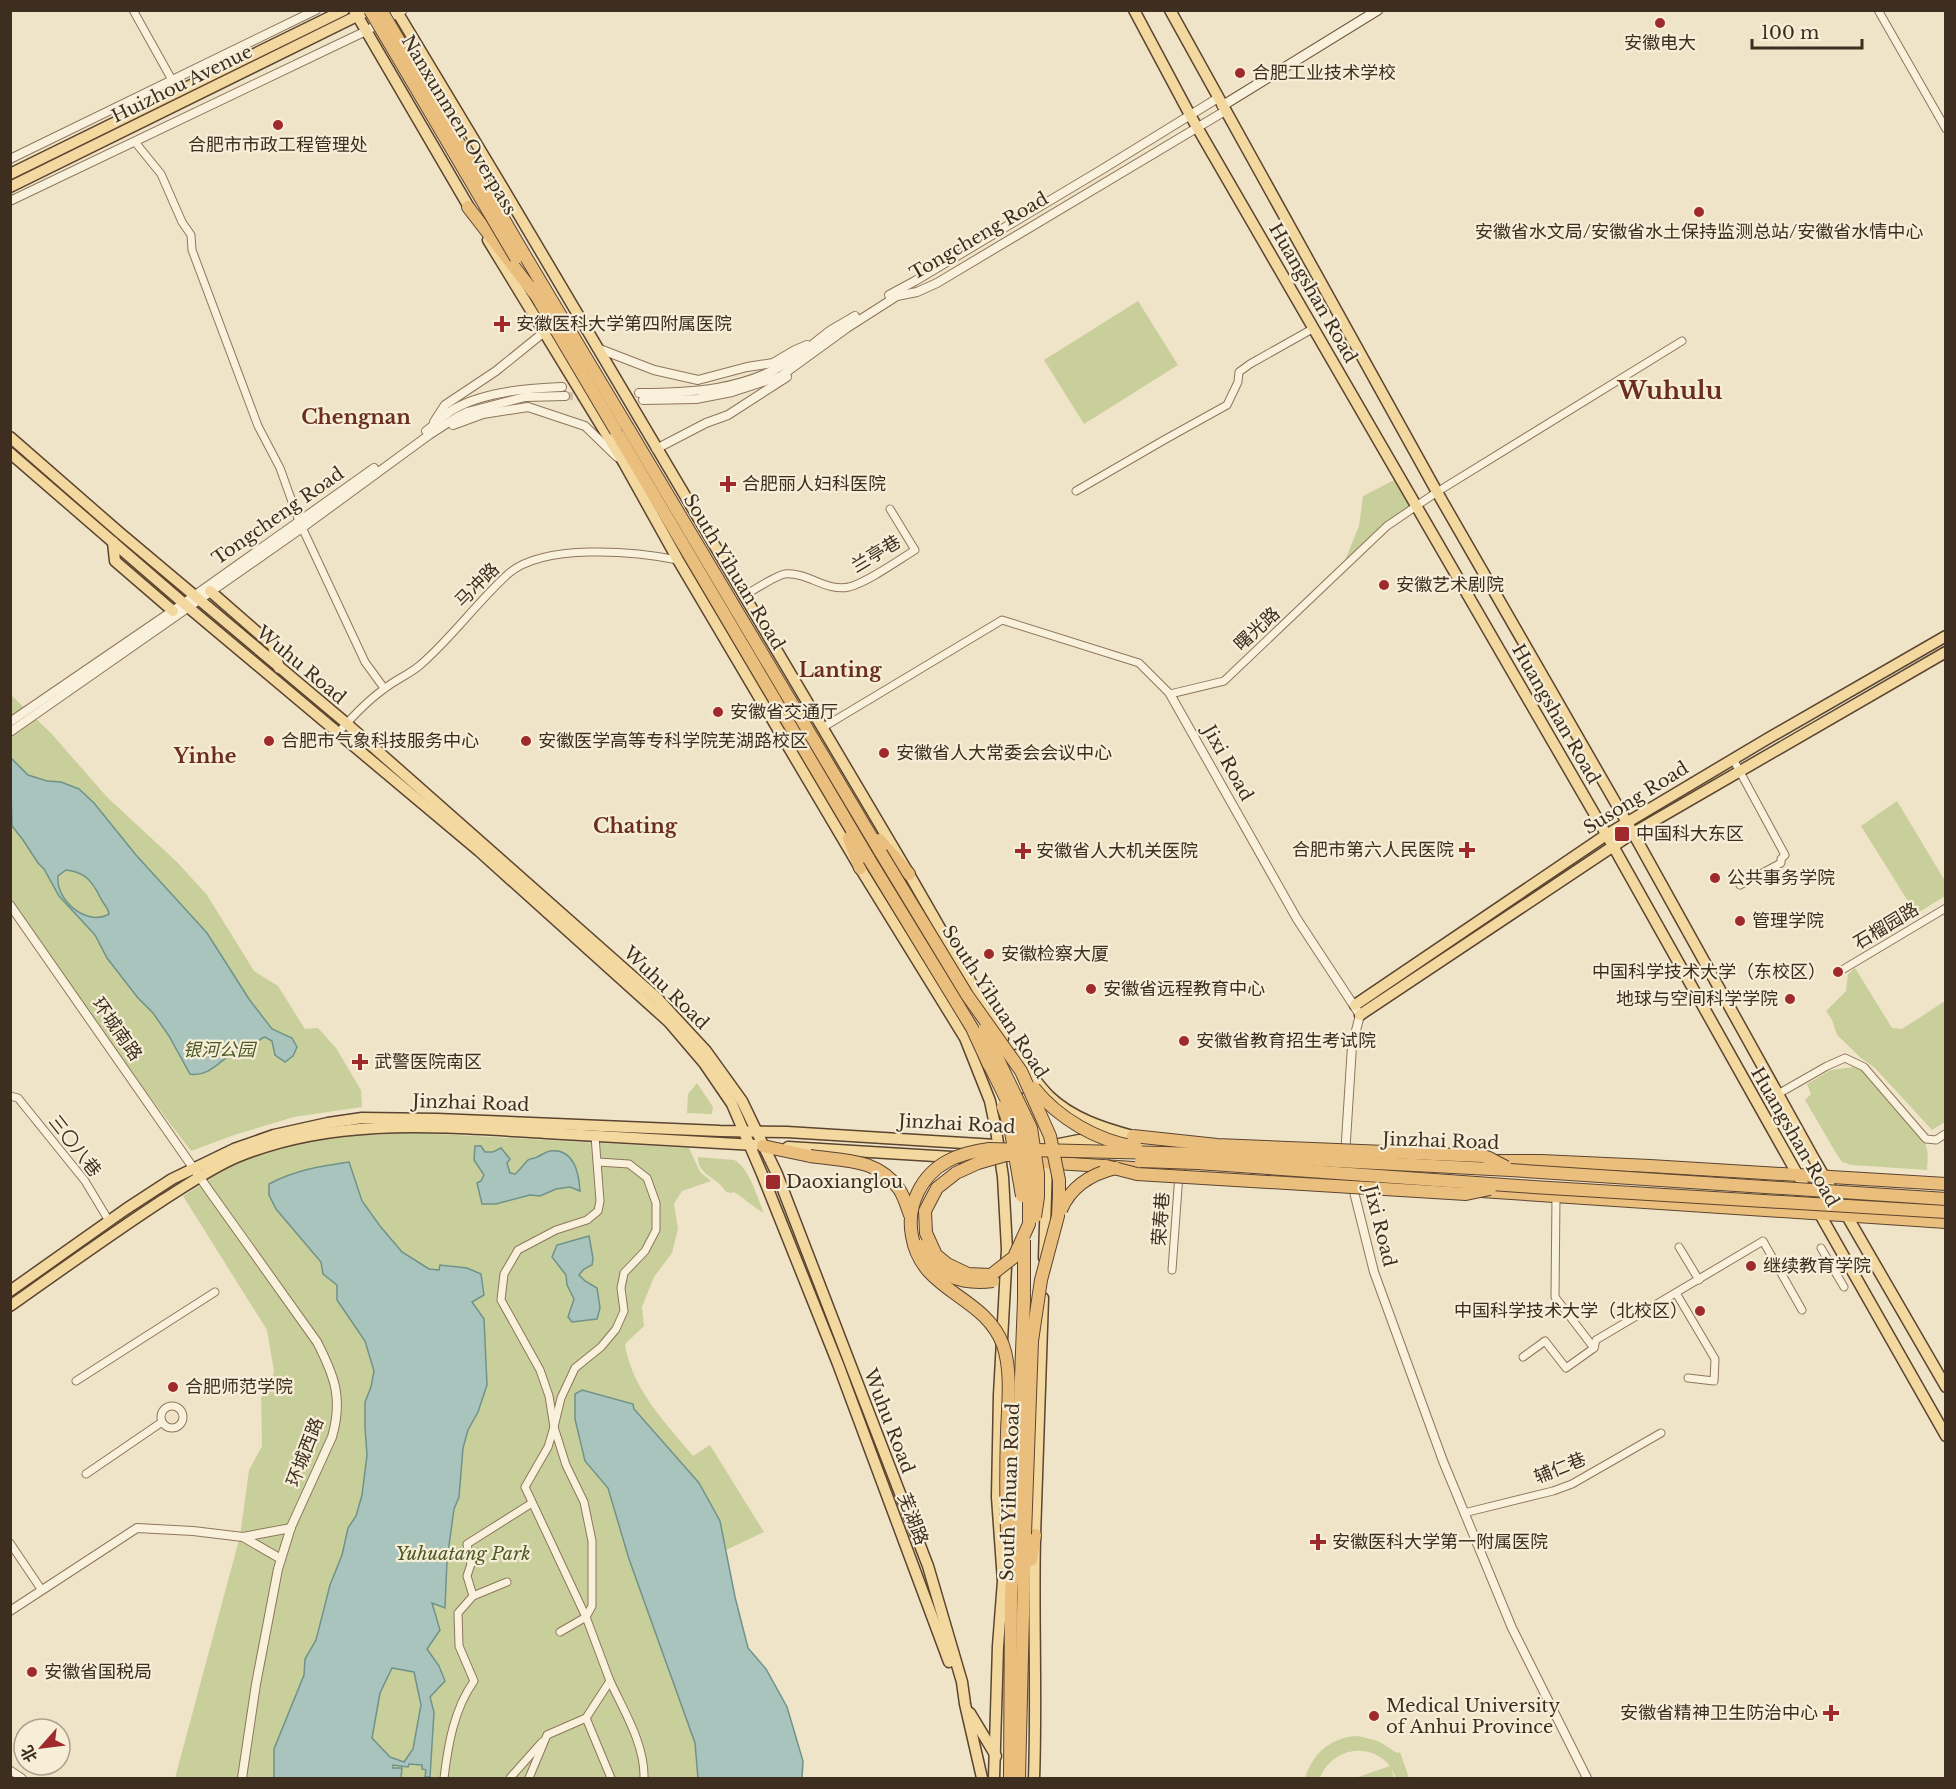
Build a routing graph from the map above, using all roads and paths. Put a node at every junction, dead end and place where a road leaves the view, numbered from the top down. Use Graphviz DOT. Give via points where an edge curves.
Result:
graph roads {
  1 [pos="132,10"];
  2 [pos="316,10"];
  3 [pos="344,10"];
  4 [pos="369,10"];
  5 [pos="381,10"];
  6 [pos="1134,10"];
  7 [pos="1170,10"];
  8 [pos="1378,10"];
  9 [pos="1878,10"];
  10 [pos="399,11"];
  11 [pos="356,13"];
  12 [pos="366,31"];
  13 [pos="172,80"];
  14 [pos="1221,105"];
  15 [pos="1190,115"];
  16 [pos="1197,126"];
  17 [pos="1946,129"];
  18 [pos="135,142"];
  19 [pos="10,159"];
  20 [pos="10,174"];
  21 [pos="10,187"];
  22 [pos="10,201"];
  23 [pos="468,207"];
  24 [pos="520,256"];
  25 [pos="536,294"];
  26 [pos="1314,328"];
  27 [pos="555,329"];
  28 [pos="1682,341"];
  29 [pos="815,342"];
  30 [pos="597,348"];
  31 [pos="794,367"];
  32 [pos="438,429"];
  33 [pos="428,430"];
  34 [pos="622,430"];
  35 [pos="10,437"];
  36 [pos="656,449"];
  37 [pos="10,453"];
  38 [pos="624,464"];
  39 [pos="1076,491"];
  40 [pos="1437,492"];
  41 [pos="1417,506"];
  42 [pos="890,508"];
  43 [pos="300,525"];
  44 [pos="113,542"];
  45 [pos="678,560"];
  46 [pos="210,591"];
  47 [pos="744,596"];
  48 [pos="197,598"];
  49 [pos="186,605"];
  50 [pos="173,611"];
  51 [pos="1946,636"];
  52 [pos="1946,652"];
  53 [pos="279,668"];
  54 [pos="384,688"];
  55 [pos="1170,694"];
  56 [pos="31,714"];
  57 [pos="10,722"];
  58 [pos="346,723"];
  59 [pos="822,728"];
  60 [pos="10,732"];
  61 [pos="338,733"];
  62 [pos="1733,759"];
  63 [pos="1740,771"];
  64 [pos="859,816"];
  65 [pos="1626,823"];
  66 [pos="1633,833"];
  67 [pos="1606,835"];
  68 [pos="1613,846"];
  69 [pos="864,864"];
  70 [pos="909,874"];
  71 [pos="1740,885"];
  72 [pos="10,905"];
  73 [pos="1946,908"];
  74 [pos="1842,970"];
  75 [pos="967,995"];
  76 [pos="1358,1010"];
  77 [pos="1004,1040"];
  78 [pos="987,1060"];
  79 [pos="1021,1071"];
  80 [pos="1778,1094"];
  81 [pos="10,1096"];
  82 [pos="743,1131"];
  83 [pos="757,1131"];
  84 [pos="1945,1134"];
  85 [pos="596,1136"];
  86 [pos="1133,1136"];
  87 [pos="749,1145"];
  88 [pos="999,1145"];
  89 [pos="764,1146"];
  90 [pos="1045,1147"];
  91 [pos="1206,1154"];
  92 [pos="1345,1156"];
  93 [pos="1000,1159"];
  94 [pos="1485,1160"];
  95 [pos="598,1162"];
  96 [pos="1047,1163"];
  97 [pos="1106,1166"];
  98 [pos="1224,1166"];
  99 [pos="1510,1170"];
  100 [pos="1179,1171"];
  101 [pos="196,1172"];
  102 [pos="1798,1176"];
  103 [pos="1824,1177"];
  104 [pos="1352,1182"];
  105 [pos="1946,1184"];
  106 [pos="1507,1185"];
  107 [pos="1556,1197"];
  108 [pos="1946,1199"];
  109 [pos="1946,1212"];
  110 [pos="1820,1214"];
  111 [pos="1058,1216"];
  112 [pos="1848,1216"];
  113 [pos="109,1221"];
  114 [pos="1946,1222"];
  115 [pos="1679,1247"];
  116 [pos="1821,1248"];
  117 [pos="1044,1257"];
  118 [pos="1172,1270"];
  119 [pos="1699,1280"];
  120 [pos="1844,1287"];
  121 [pos="10,1291"];
  122 [pos="215,1292"];
  123 [pos="1676,1293"];
  124 [pos="10,1306"];
  125 [pos="1802,1310"];
  126 [pos="1594,1348"];
  127 [pos="1523,1357"];
  128 [pos="1688,1378"];
  129 [pos="76,1381"];
  130 [pos="1946,1386"];
  131 [pos="162,1422"];
  132 [pos="554,1427"];
  133 [pos="1661,1433"];
  134 [pos="1946,1436"];
  135 [pos="86,1474"];
  136 [pos="532,1503"];
  137 [pos="1464,1514"];
  138 [pos="291,1528"];
  139 [pos="1021,1534"];
  140 [pos="243,1537"];
  141 [pos="10,1543"];
  142 [pos="281,1559"];
  143 [pos="507,1582"];
  144 [pos="41,1589"];
  145 [pos="473,1596"];
  146 [pos="1011,1597"];
  147 [pos="10,1611"];
  148 [pos="586,1617"];
  149 [pos="560,1632"];
  150 [pos="998,1646"];
  151 [pos="610,1681"];
  152 [pos="965,1704"];
  153 [pos="586,1718"];
  154 [pos="547,1735"];
  155 [pos="997,1759"];
  156 [pos="10,1770"];
  157 [pos="22,1779"];
  158 [pos="242,1779"];
  159 [pos="444,1779"];
  160 [pos="510,1779"];
  161 [pos="529,1779"];
  162 [pos="611,1779"];
  163 [pos="644,1779"];
  164 [pos="982,1779"];
  165 [pos="994,1779"];
  166 [pos="1000,1779"];
  167 [pos="1010,1779"];
  168 [pos="1019,1779"];
  169 [pos="1034,1779"];
  170 [pos="1587,1779"];
  1 -- 13 [label="street"];
  2 -- 13 [label="street, Huizhou Avenue"];
  3 -- 20 [label="main road, Huizhou Avenue"];
  4 -- 11 [label="main road, Huizhou Avenue"];
  4 -- 24 [label="highway, Nanxunmen Overpass, bridge"];
  5 -- 24 [label="highway, Nanxunmen Overpass, bridge"];
  6 -- 15 [label="main road, Huangshan Road"];
  7 -- 14 [label="main road, Huangshan Road"];
  8 -- 14 [label="main road"];
  9 -- 17 [label="street"];
  10 -- 12 [label="street"];
  10 -- 30 [label="main road"];
  11 -- 12 [label="main road"];
  11 -- 21 [label="main road, Huizhou Avenue"];
  12 -- 18 [label="street"];
  12 -- 23 [label="main road"];
  13 -- 19 [label="street, Huizhou Avenue"];
  14 -- 15 [label="street, Tongcheng Road"];
  14 -- 16 [label="street, Tongcheng Road"];
  14 -- 40 [label="main road, Huangshan Road"];
  15 -- 16 [label="main road, Huangshan Road"];
  15 -- 29 [label="street, Tongcheng Road"];
  16 -- 26 [label="main road, Huangshan Road"];
  16 -- 31 [label="street, Tongcheng Road" via="937,283 897,296"];
  18 -- 22 [label="street"];
  18 -- 43 [label="street" via="161,174 191,235 192,250 258,426 280,468"];
  23 -- 25 [label="highway"];
  23 -- 27 [label="main road"];
  24 -- 25 [label="highway"];
  24 -- 27 [label="highway"];
  25 -- 27 [label="highway"];
  26 -- 39 [label="street" via="1239,372 1227,405"];
  26 -- 41 [label="main road, Huangshan Road"];
  27 -- 33 [label="street" via="445,405"];
  27 -- 34 [label="highway, bridge"];
  27 -- 38 [label="main road"];
  28 -- 40 [label="street, 曙光路"];
  29 -- 30 [label="street" via="773,363 698,380 654,370"];
  29 -- 31 [label="street, Tongcheng Road" via="791,361 762,376 724,388 641,396 696,399 732,392 781,376"];
  30 -- 36 [label="main road"];
  31 -- 36 [label="street" via="786,378 728,415"];
  32 -- 33 [label="street, Tongcheng Road" via="468,412 563,392 532,388 492,395 456,408"];
  32 -- 38 [label="street" via="483,414 528,407 585,426"];
  32 -- 43 [label="street, Tongcheng Road"];
  33 -- 43 [label="street, Tongcheng Road"];
  34 -- 64 [label="highway, South Yihuan Road"];
  34 -- 69 [label="highway, South Yihuan Road" via="840,811"];
  35 -- 48 [label="main road, Wuhu Road"];
  36 -- 47 [label="main road"];
  37 -- 44 [label="main road, Wuhu Road"];
  38 -- 45 [label="main road"];
  40 -- 41 [label="street, 曙光路"];
  40 -- 65 [label="main road, Huangshan Road"];
  41 -- 55 [label="street, 曙光路" via="1387,526 1224,681"];
  41 -- 67 [label="main road, Huangshan Road"];
  42 -- 47 [label="street, 兰亭巷" via="915,550 850,586 833,588 784,574"];
  43 -- 46 [label="street, Tongcheng Road"];
  43 -- 48 [label="street, Tongcheng Road"];
  43 -- 54 [label="street" via="365,662"];
  44 -- 49 [label="main road, Wuhu Road"];
  44 -- 50 [label="main road" via="115,561"];
  45 -- 54 [label="street, 马冲路" via="601,551 530,562 510,573 418,667"];
  45 -- 69 [label="main road"];
  46 -- 48 [label="street, Tongcheng Road"];
  46 -- 53 [label="main road" via="273,646"];
  47 -- 59 [label="main road"];
  48 -- 49 [label="street, Tongcheng Road"];
  48 -- 53 [label="main road, Wuhu Road"];
  49 -- 50 [label="street, Tongcheng Road"];
  49 -- 56 [label="street, Tongcheng Road"];
  49 -- 61 [label="main road, Wuhu Road"];
  50 -- 56 [label="street, Tongcheng Road"];
  51 -- 62 [label="main road, Susong Road"];
  52 -- 63 [label="main road, Susong Road"];
  53 -- 58 [label="main road, Wuhu Road"];
  54 -- 58 [label="street, 马冲路"];
  55 -- 59 [label="street" via="1139,663 1002,620"];
  55 -- 76 [label="street, Jixi Road" via="1297,919"];
  56 -- 57 [label="street"];
  56 -- 60 [label="street"];
  58 -- 61 [label="street, 马冲路"];
  58 -- 83 [label="main road, Wuhu Road" via="657,999 706,1051 742,1101"];
  59 -- 70 [label="main road"];
  61 -- 82 [label="main road, Wuhu Road" via="479,851 669,1022 732,1104"];
  62 -- 63 [label="street"];
  62 -- 65 [label="main road, Susong Road"];
  63 -- 66 [label="main road, Susong Road"];
  63 -- 71 [label="street" via="1785,855 1781,862"];
  64 -- 70 [label="highway"];
  64 -- 75 [label="highway, South Yihuan Road, bridge"];
  65 -- 66 [label="main road, Huangshan Road"];
  65 -- 67 [label="main road, Susong Road"];
  66 -- 68 [label="main road, Susong Road"];
  66 -- 80 [label="main road, Huangshan Road"];
  67 -- 68 [label="main road, Huangshan Road"];
  67 -- 76 [label="main road, Susong Road"];
  68 -- 76 [label="main road, Susong Road"];
  68 -- 102 [label="main road, Huangshan Road"];
  69 -- 78 [label="highway, South Yihuan Road, bridge" via="972,1028"];
  69 -- 88 [label="main road" via="965,1038 990,1101"];
  70 -- 77 [label="main road"];
  72 -- 101 [label="street, 环城南路"];
  73 -- 74 [label="street, 石榴园路"];
  75 -- 79 [label="highway, South Yihuan Road, bridge"];
  75 -- 89 [label="highway, bridge" via="1031,1128 1038,1197 1031,1238 1013,1268 993,1281 977,1283 953,1278 933,1266 922,1249 900,1190 886,1174 867,1164"];
  76 -- 92 [label="street, Jixi Road"];
  77 -- 86 [label="main road" via="1049,1095 1073,1113 1102,1128"];
  77 -- 90 [label="main road"];
  78 -- 98 [label="highway, Jinzhai Road, bridge" via="1023,1133 1025,1143 1026,1152 1027,1162 1029,1172 1029,1224 1014,1257 991,1275 968,1274 936,1255 926,1233 925,1211 937,1188 978,1163 1006,1155 1017,1156 1028,1156 1039,1156 1159,1162"];
  78 -- 139 [label="highway, South Yihuan Road, bridge" via="1010,1126 1024,1224"];
  79 -- 91 [label="highway, bridge" via="1053,1108 1071,1122 1108,1140"];
  79 -- 111 [label="highway, South Yihuan Road, bridge" via="1050,1137 1059,1180"];
  80 -- 84 [label="street" via="1845,1058 1864,1067 1926,1139 1936,1140"];
  80 -- 103 [label="main road, Huangshan Road"];
  81 -- 113 [label="street, 三〇八巷" via="18,1098 85,1181"];
  82 -- 83 [label="main road, Jinzhai Road"];
  82 -- 87 [label="main road, Wuhu Road"];
  82 -- 101 [label="main road, Jinzhai Road" via="362,1118 274,1135 234,1149"];
  83 -- 88 [label="main road, Jinzhai Road"];
  83 -- 89 [label="main road, Wuhu Road"];
  85 -- 87 [label="main road, Jinzhai Road"];
  85 -- 95 [label="street"];
  85 -- 101 [label="main road, Jinzhai Road" via="363,1127 298,1137"];
  86 -- 99 [label="highway, bridge" via="1217,1145 1483,1156"];
  87 -- 89 [label="main road, Jinzhai Road"];
  87 -- 152 [label="main road, 芜湖路" via="838,1364"];
  88 -- 90 [label="main road, Jinzhai Road"];
  88 -- 93 [label="main road"];
  89 -- 93 [label="main road, Jinzhai Road"];
  89 -- 152 [label="main road, Wuhu Road" via="928,1566"];
  90 -- 92 [label="main road, Jinzhai Road" via="1079,1140"];
  90 -- 96 [label="main road"];
  91 -- 99 [label="highway, Jinzhai Road, bridge"];
  91 -- 139 [label="highway, bridge" via="970,1151 948,1160 920,1187 910,1216 914,1250 935,1280 983,1314 1003,1345 1007,1366 1006,1487"];
  92 -- 94 [label="main road, Jinzhai Road"];
  92 -- 104 [label="street, Jixi Road"];
  93 -- 96 [label="highway"];
  93 -- 150 [label="main road" via="1007,1249 999,1395 997,1497 1004,1581"];
  94 -- 102 [label="highway, Jinzhai Road"];
  95 -- 132 [label="street" via="598,1211 587,1220 556,1230 518,1250 504,1274 501,1300 540,1370"];
  95 -- 132 [label="street" via="628,1164 647,1178 657,1203 657,1230 624,1274 624,1311 616,1329 575,1368 561,1398"];
  96 -- 97 [label="highway"];
  96 -- 117 [label="main road"];
  97 -- 100 [label="highway"];
  97 -- 106 [label="highway, bridge" via="1137,1174 1466,1194"];
  97 -- 117 [label="main road" via="1084,1174 1068,1188 1053,1217"];
  98 -- 106 [label="highway, Jinzhai Road, bridge"];
  98 -- 111 [label="highway, bridge" via="1129,1165 1106,1170 1087,1178 1074,1190"];
  99 -- 108 [label="highway, Jinzhai Road, bridge"];
  100 -- 104 [label="highway"];
  100 -- 118 [label="street, 荣寿巷"];
  101 -- 113 [label="main road, Jinzhai Road" via="172,1179"];
  101 -- 124 [label="main road, Jinzhai Road"];
  101 -- 138 [label="street, 环城西路" via="317,1342 337,1388 332,1437"];
  102 -- 103 [label="highway, Jinzhai Road"];
  102 -- 110 [label="main road, Huangshan Road"];
  103 -- 105 [label="highway, Jinzhai Road"];
  103 -- 112 [label="main road, Huangshan Road"];
  104 -- 107 [label="highway"];
  104 -- 137 [label="street, Jixi Road" via="1374,1272"];
  106 -- 109 [label="highway, Jinzhai Road, bridge"];
  107 -- 110 [label="highway"];
  107 -- 126 [label="street" via="1555,1297"];
  110 -- 112 [label="highway"];
  110 -- 134 [label="main road, Huangshan Road"];
  111 -- 139 [label="highway, South Yihuan Road, bridge" via="1041,1280 1032,1341"];
  112 -- 114 [label="highway"];
  112 -- 130 [label="main road, Huangshan Road"];
  113 -- 121 [label="main road, Jinzhai Road"];
  115 -- 119 [label="street"];
  116 -- 120 [label="street"];
  117 -- 139 [label="main road" via="1039,1467"];
  119 -- 123 [label="street"];
  119 -- 125 [label="street" via="1763,1241"];
  122 -- 129 [label="street"];
  123 -- 126 [label="street" via="1596,1340"];
  123 -- 128 [label="street" via="1714,1359 1714,1381"];
  126 -- 127 [label="street" via="1566,1368 1545,1341"];
  131 -- 135 [label="street"];
  132 -- 136 [label="street" via="548,1447 525,1487"];
  132 -- 148 [label="street" via="584,1502 592,1541 591,1606"];
  133 -- 137 [label="street, 辅仁巷" via="1572,1484"];
  136 -- 145 [label="street" via="467,1544 471,1564 467,1576"];
  136 -- 148 [label="street"];
  137 -- 170 [label="street, Jixi Road" via="1512,1628"];
  138 -- 140 [label="street"];
  138 -- 142 [label="street, 环城西路"];
  139 -- 146 [label="highway, South Yihuan Road"];
  139 -- 168 [label="highway, South Yihuan Road" via="1024,1597"];
  139 -- 169 [label="main road" via="1036,1717"];
  140 -- 142 [label="street"];
  140 -- 144 [label="street" via="137,1528"];
  141 -- 144 [label="street"];
  142 -- 158 [label="street, 环城西路"];
  143 -- 145 [label="street"];
  144 -- 147 [label="street"];
  145 -- 159 [label="street" via="458,1613 459,1646 474,1681 464,1695 449,1743"];
  146 -- 150 [label="main road"];
  146 -- 167 [label="highway, South Yihuan Road"];
  148 -- 149 [label="street"];
  148 -- 151 [label="street"];
  150 -- 155 [label="main road"];
  151 -- 153 [label="street"];
  151 -- 163 [label="street" via="634,1733"];
  152 -- 155 [label="main road"];
  152 -- 164 [label="main road, Wuhu Road"];
  153 -- 154 [label="street"];
  153 -- 162 [label="street"];
  154 -- 160 [label="street"];
  154 -- 161 [label="street"];
  155 -- 165 [label="main road"];
  155 -- 166 [label="main road"];
  156 -- 157 [label="street"];
}
